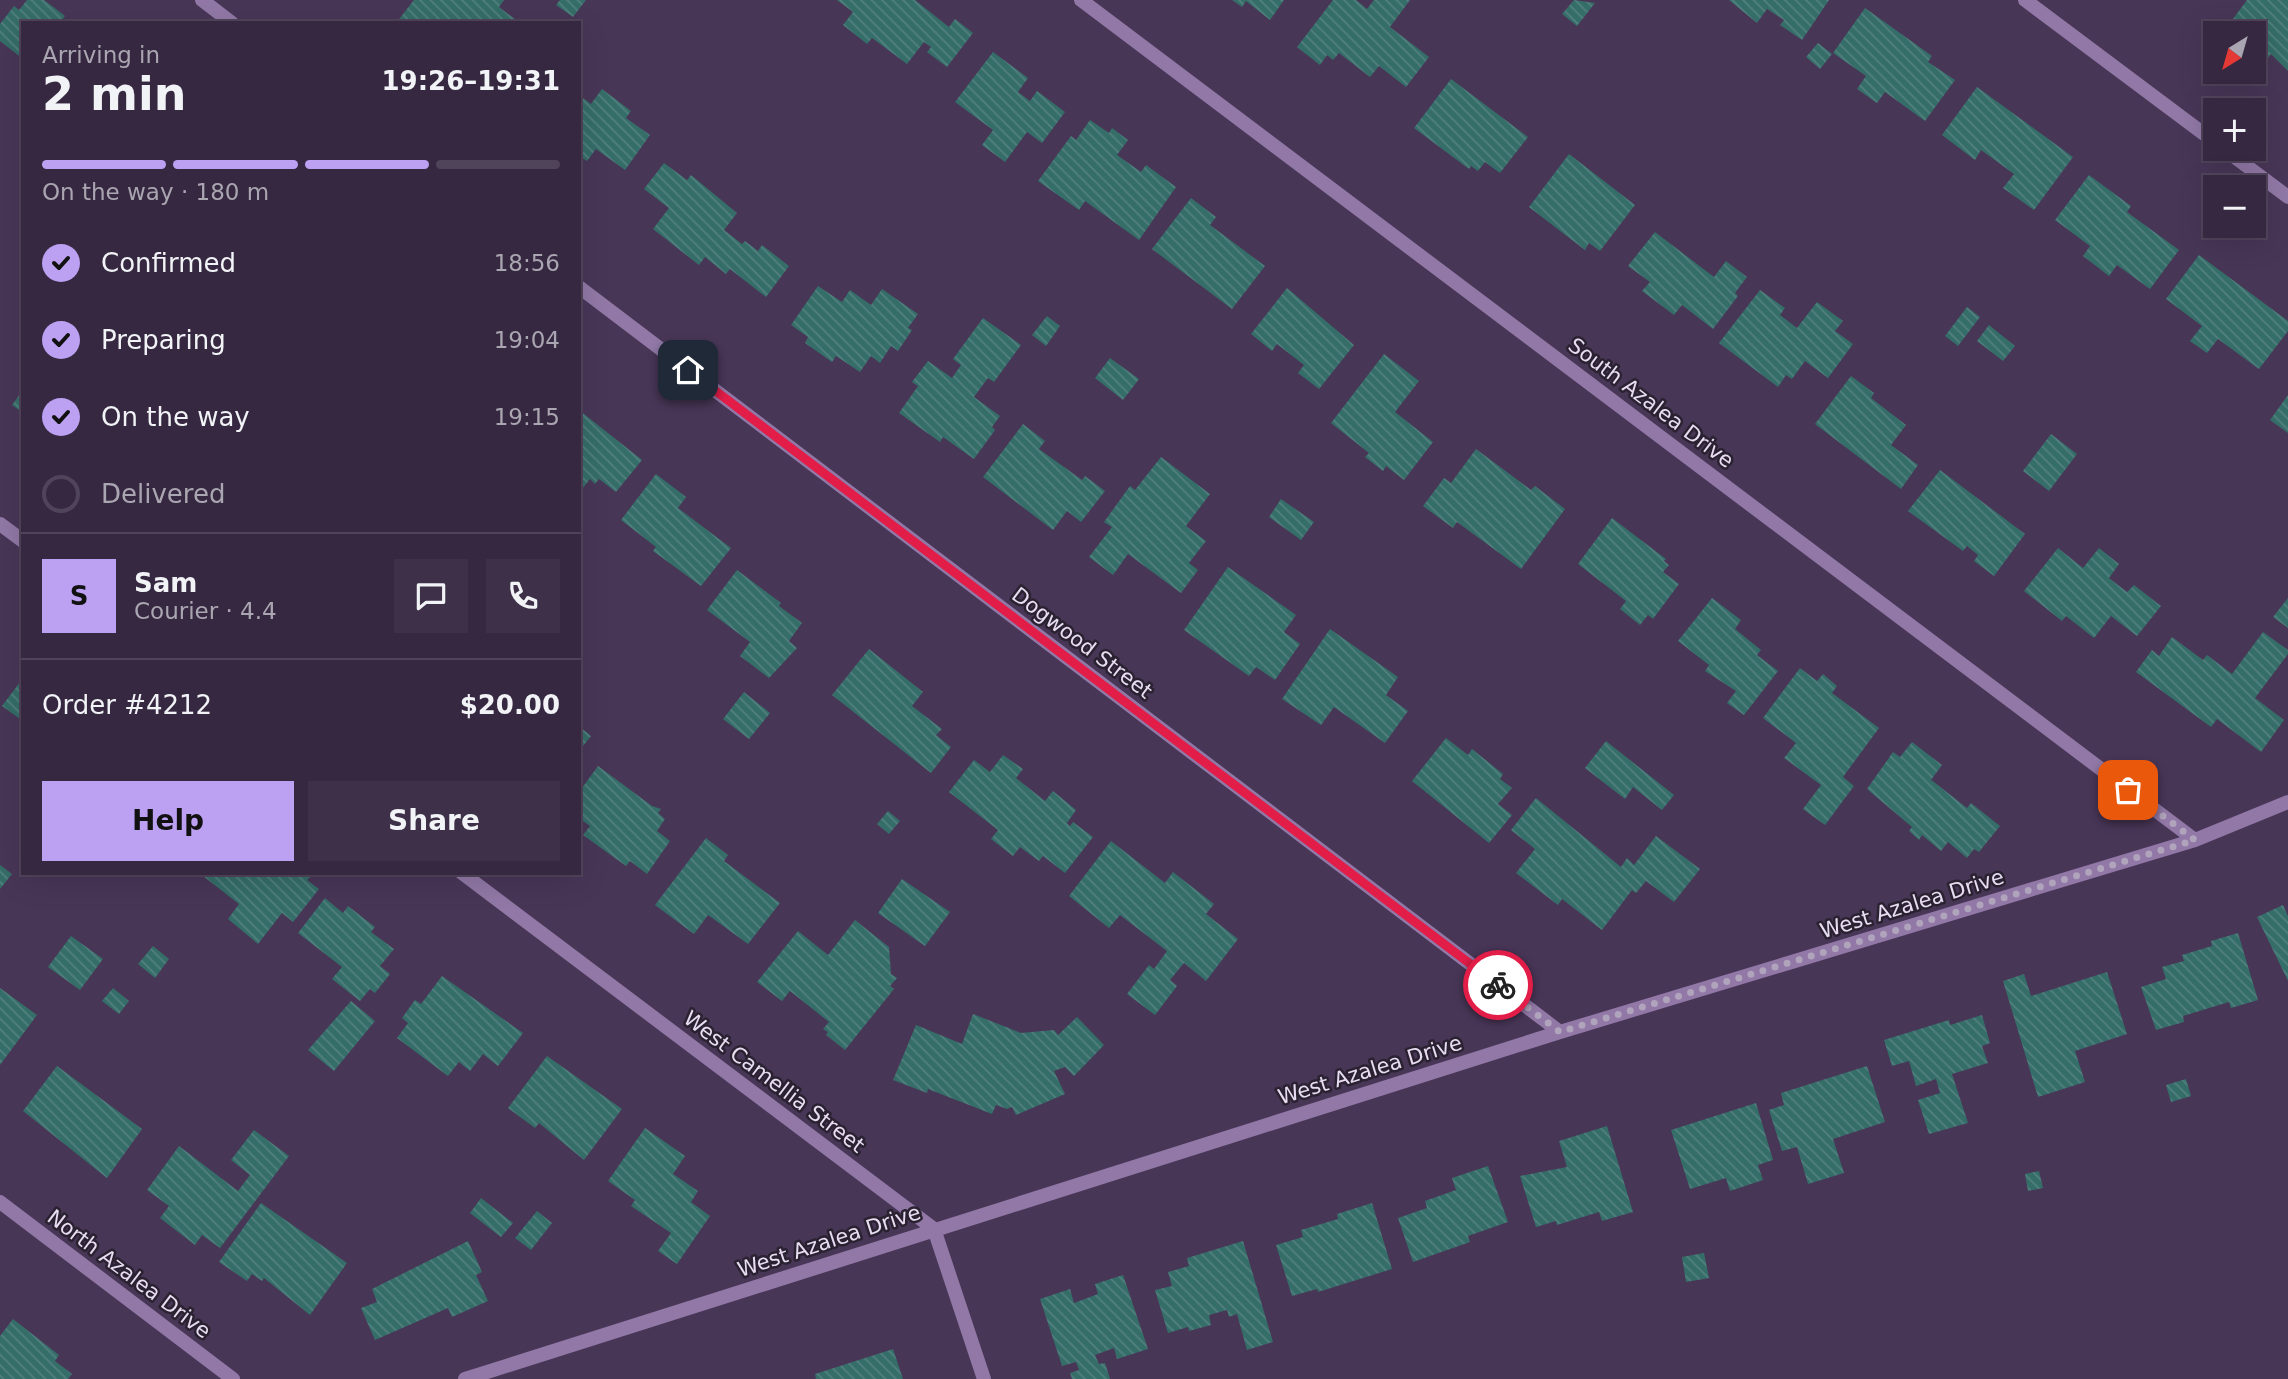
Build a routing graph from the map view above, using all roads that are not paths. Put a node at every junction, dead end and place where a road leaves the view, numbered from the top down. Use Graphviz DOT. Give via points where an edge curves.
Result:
graph roads {
  1 [pos="202,0"];
  2 [pos="1081,0"];
  3 [pos="2025,0"];
  4 [pos="229,21"];
  5 [pos="2203,133"];
  6 [pos="2240,161"];
  7 [pos="2288,197"];
  8 [pos="581,289"];
  9 [pos="0,524"];
  10 [pos="21,540"];
  11 [pos="2288,802"];
  12 [pos="2195,840"];
  13 [pos="466,875"];
  14 [pos="1560,1032"];
  15 [pos="0,1202"];
  16 [pos="934,1229"];
  17 [pos="233,1379"];
  18 [pos="465,1379"];
  19 [pos="984,1379"];
  1 -- 4 [label="street"];
  2 -- 12 [label="street, South Azalea Drive"];
  3 -- 5 [label="street"];
  6 -- 7 [label="street"];
  8 -- 14 [label="street, Dogwood Street"];
  9 -- 10 [label="street"];
  11 -- 12 [label="street, West Azalea Drive"];
  12 -- 14 [label="street, West Azalea Drive"];
  13 -- 16 [label="street, West Camellia Street"];
  14 -- 16 [label="street, West Azalea Drive"];
  15 -- 17 [label="street, North Azalea Drive"];
  16 -- 18 [label="street, West Azalea Drive"];
  16 -- 19 [label="street"];
}
